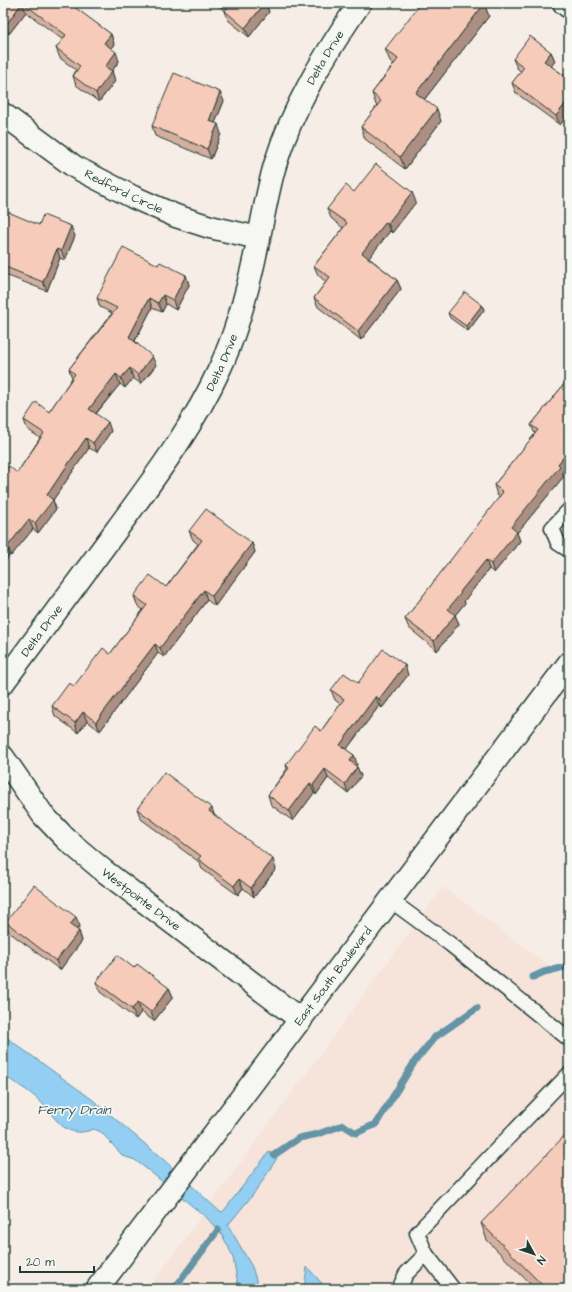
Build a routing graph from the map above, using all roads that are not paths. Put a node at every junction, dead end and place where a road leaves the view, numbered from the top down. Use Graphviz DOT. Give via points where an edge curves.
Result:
graph roads {
  1 [pos="360,3"];
  2 [pos="564,3"];
  3 [pos="569,7"];
  4 [pos="3,114"];
  5 [pos="259,238"];
  6 [pos="569,510"];
  7 [pos="569,550"];
  8 [pos="569,663"];
  9 [pos="3,683"];
  10 [pos="3,757"];
  11 [pos="390,900"];
  12 [pos="301,1020"];
  13 [pos="569,1039"];
  14 [pos="569,1074"];
  15 [pos="426,1254"];
  16 [pos="97,1289"];
  17 [pos="399,1289"];
  18 [pos="453,1289"];
  1 -- 5 [label="street, Delta Drive" via="318,66 296,110 274,167"];
  2 -- 3 [label="street"];
  4 -- 5 [label="street, Redford Circle" via="75,167 133,197 176,216"];
  5 -- 9 [label="street, Delta Drive" via="237,324 198,414 169,458"];
  6 -- 7 [label="lane" via="552,528 558,543"];
  8 -- 11 [label="street, East South Boulevard"];
  10 -- 12 [label="street, Westpointe Drive" via="43,815 66,839 110,876"];
  11 -- 12 [label="street, East South Boulevard"];
  11 -- 13 [label="lane" via="450,944"];
  12 -- 16 [label="street, East South Boulevard"];
  14 -- 15 [label="lane" via="417,1233"];
  15 -- 17 [label="lane" via="406,1274"];
  15 -- 18 [label="lane"];
}
